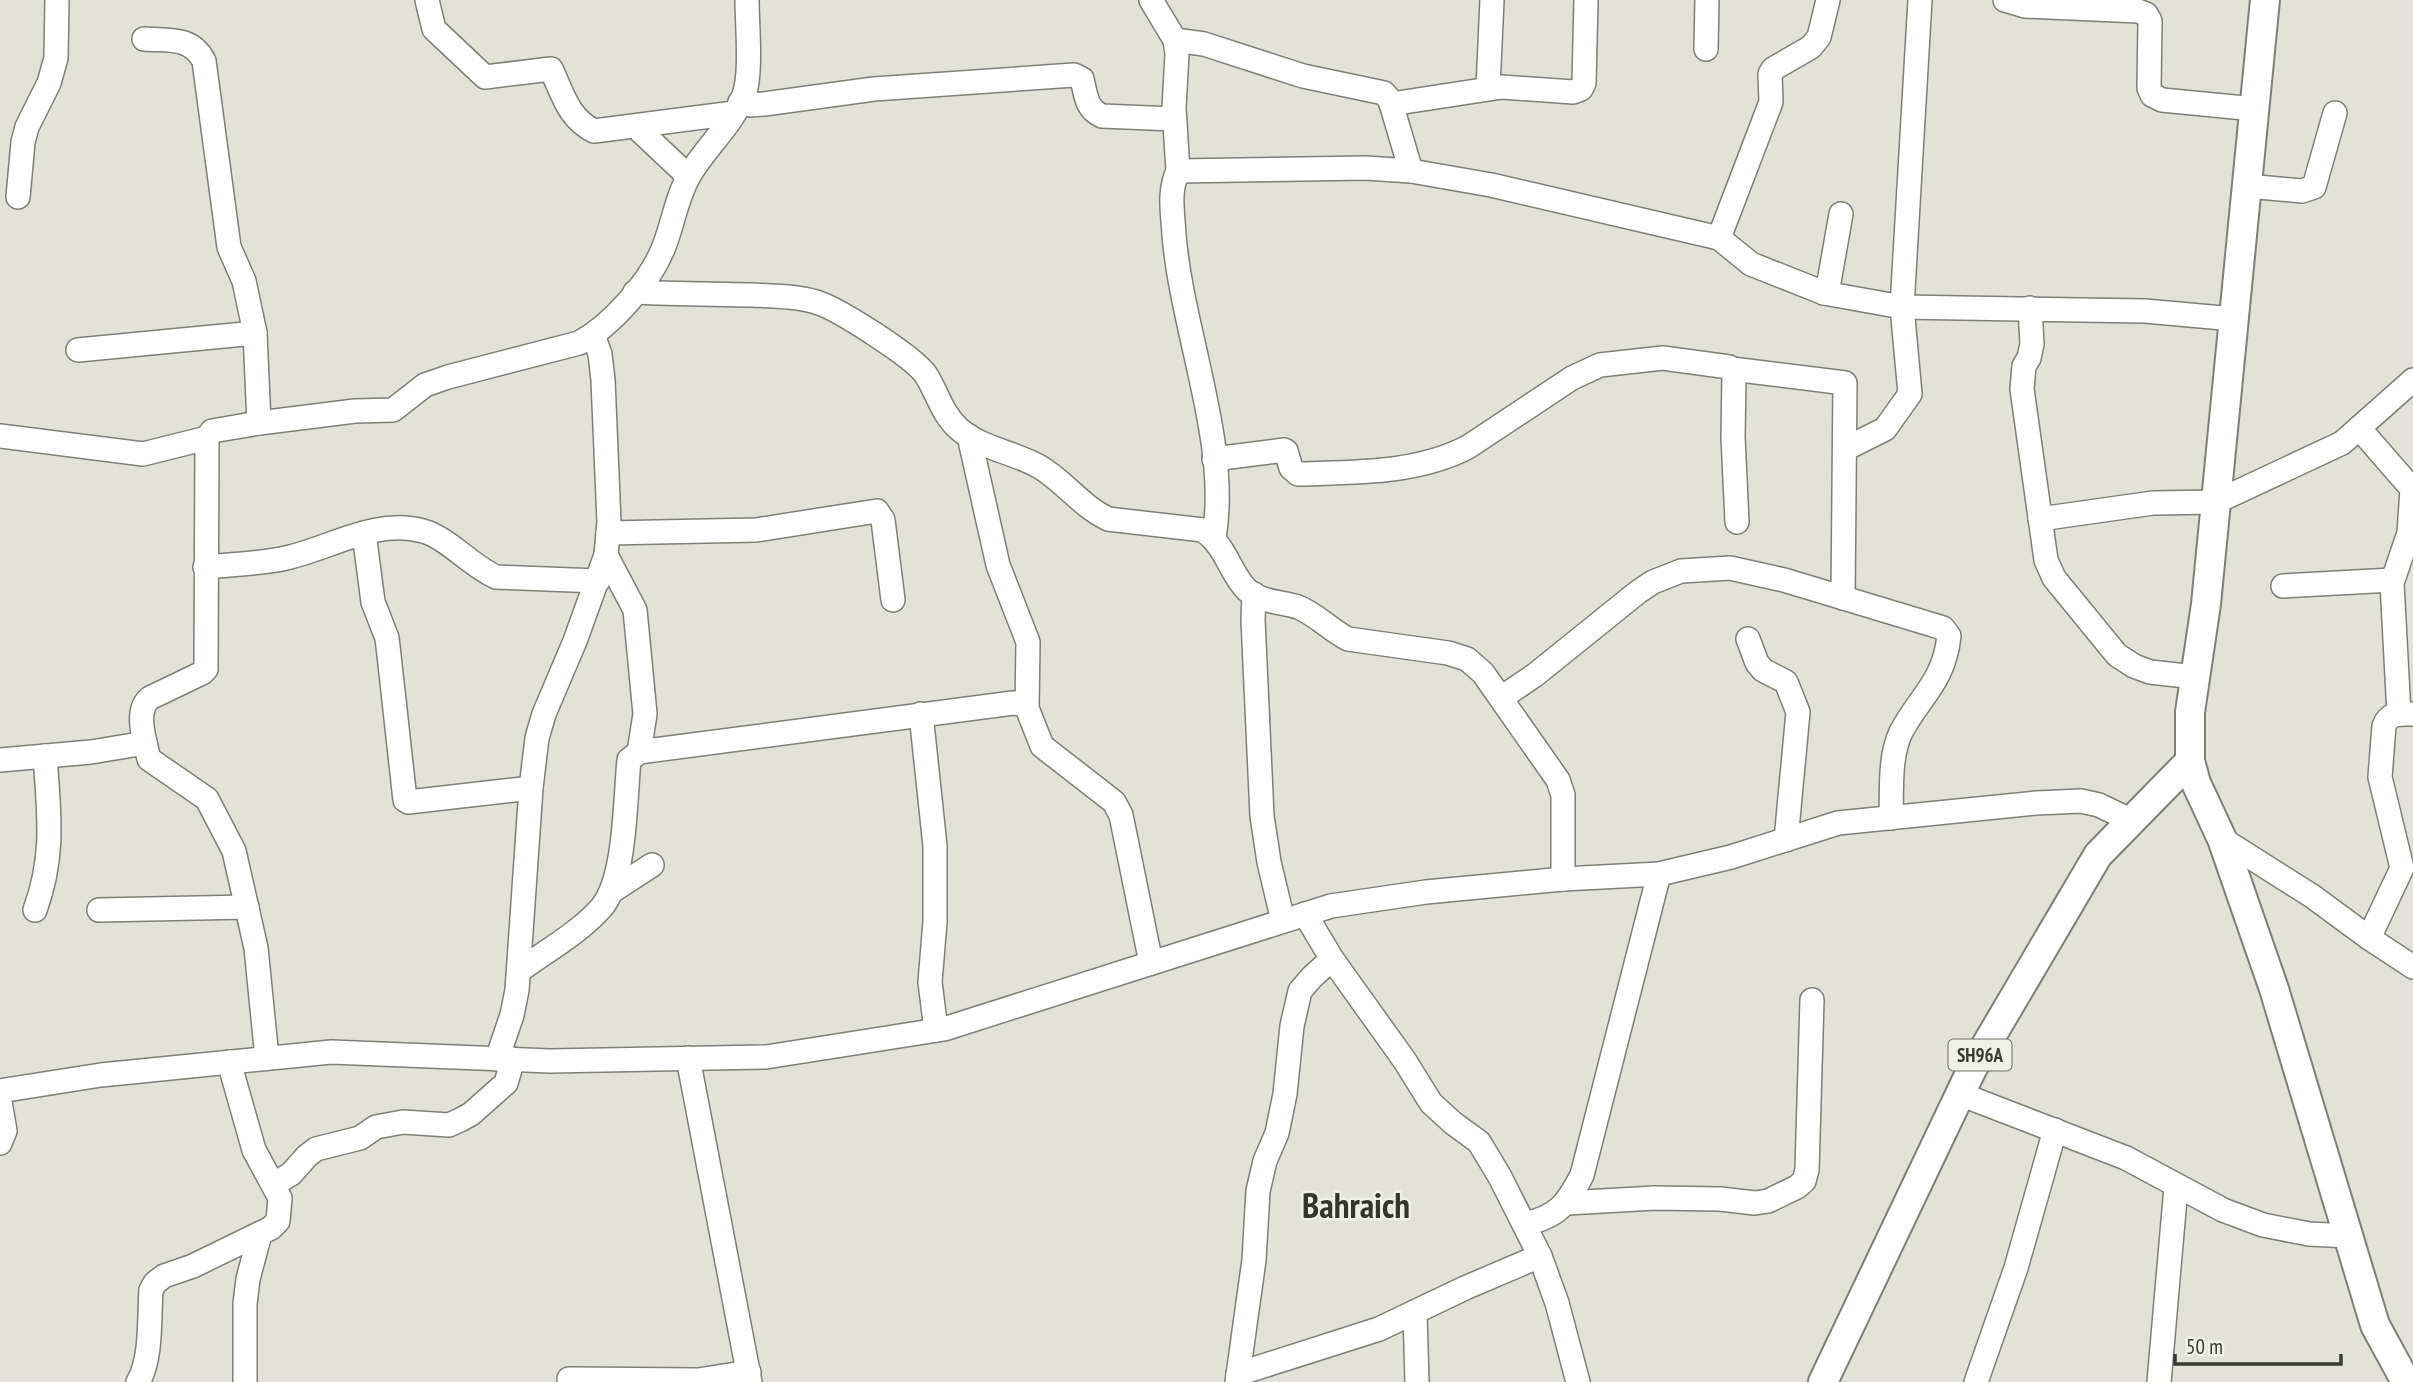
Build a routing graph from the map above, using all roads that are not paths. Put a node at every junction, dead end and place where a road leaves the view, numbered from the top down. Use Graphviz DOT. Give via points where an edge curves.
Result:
graph roads {
  1 [pos="57,0"];
  2 [pos="427,0"];
  3 [pos="747,0"];
  4 [pos="1151,0"];
  5 [pos="1492,0"];
  6 [pos="1586,0"];
  7 [pos="1707,0"];
  8 [pos="1828,0"];
  9 [pos="1920,0"];
  10 [pos="2005,0"];
  11 [pos="2265,0"];
  12 [pos="144,39"];
  13 [pos="1175,40"];
  14 [pos="1706,49"];
  15 [pos="1488,88"];
  16 [pos="1391,104"];
  17 [pos="737,107"];
  18 [pos="2255,109"];
  19 [pos="2335,113"];
  20 [pos="1174,119"];
  21 [pos="636,127"];
  22 [pos="1411,171"];
  23 [pos="1178,172"];
  24 [pos="688,176"];
  25 [pos="2247,186"];
  26 [pos="18,197"];
  27 [pos="1841,214"];
  28 [pos="1719,238"];
  29 [pos="635,292"];
  30 [pos="1824,293"];
  31 [pos="1902,307"];
  32 [pos="2030,308"];
  33 [pos="2234,318"];
  34 [pos="255,332"];
  35 [pos="593,335"];
  36 [pos="78,350"];
  37 [pos="1732,369"];
  38 [pos="2413,380"];
  39 [pos="259,423"];
  40 [pos="2359,428"];
  41 [pos="0,436"];
  42 [pos="969,436"];
  43 [pos="207,438"];
  44 [pos="1845,449"];
  45 [pos="1214,459"];
  46 [pos="2413,489"];
  47 [pos="2216,502"];
  48 [pos="2040,519"];
  49 [pos="1737,522"];
  50 [pos="364,533"];
  51 [pos="1214,538"];
  52 [pos="607,544"];
  53 [pos="205,567"];
  54 [pos="2392,580"];
  55 [pos="598,581"];
  56 [pos="2283,586"];
  57 [pos="1254,594"];
  58 [pos="1843,598"];
  59 [pos="893,600"];
  60 [pos="1748,639"];
  61 [pos="2195,677"];
  62 [pos="1501,698"];
  63 [pos="1027,708"];
  64 [pos="921,714"];
  65 [pos="2406,714"];
  66 [pos="145,743"];
  67 [pos="639,752"];
  68 [pos="45,756"];
  69 [pos="0,760"];
  70 [pos="2190,761"];
  71 [pos="531,788"];
  72 [pos="1891,818"];
  73 [pos="2132,821"];
  74 [pos="2222,839"];
  75 [pos="1786,840"];
  76 [pos="2406,858"];
  77 [pos="652,865"];
  78 [pos="1659,874"];
  79 [pos="1563,879"];
  80 [pos="612,891"];
  81 [pos="247,907"];
  82 [pos="99,910"];
  83 [pos="35,911"];
  84 [pos="1305,914"];
  85 [pos="1283,921"];
  86 [pos="2369,938"];
  87 [pos="1332,959"];
  88 [pos="1151,964"];
  89 [pos="2413,967"];
  90 [pos="519,971"];
  91 [pos="1312,977"];
  92 [pos="1812,1000"];
  93 [pos="936,1030"];
  94 [pos="267,1058"];
  95 [pos="688,1058"];
  96 [pos="505,1059"];
  97 [pos="229,1062"];
  98 [pos="0,1091"];
  99 [pos="1960,1094"];
  100 [pos="0,1102"];
  101 [pos="2055,1130"];
  102 [pos="0,1143"];
  103 [pos="274,1184"];
  104 [pos="2176,1187"];
  105 [pos="1567,1203"];
  106 [pos="1524,1224"];
  107 [pos="260,1234"];
  108 [pos="2349,1236"];
  109 [pos="1540,1256"];
  110 [pos="1415,1312"];
  111 [pos="750,1377"];
  112 [pos="1238,1378"];
  113 [pos="569,1379"];
  114 [pos="138,1382"];
  115 [pos="245,1382"];
  116 [pos="1417,1382"];
  117 [pos="1578,1382"];
  118 [pos="1823,1382"];
  119 [pos="1976,1382"];
  120 [pos="2159,1382"];
  121 [pos="2406,1382"];
  1 -- 26 [label="street" via="56,58 27,127"];
  2 -- 21 [label="street" via="434,29 485,77 551,69 580,124 594,131"];
  3 -- 17 [label="street" via="747,77"];
  4 -- 13 [label="street"];
  5 -- 15 [label="street"];
  6 -- 15 [label="street" via="1581,89"];
  7 -- 14 [label="street"];
  8 -- 28 [label="street" via="1819,37 1770,74 1770,102"];
  9 -- 31 [label="street"];
  10 -- 18 [label="street" via="2025,6 2146,14 2150,20 2148,88 2152,95 2162,100"];
  11 -- 18 [label="main road"];
  12 -- 34 [label="street" via="192,45 204,61 229,247 244,281"];
  13 -- 16 [label="street" via="1384,93"];
  13 -- 20 [label="street"];
  15 -- 16 [label="street"];
  16 -- 22 [label="street"];
  17 -- 20 [label="street" via="874,89 1074,75 1082,79 1088,105 1102,116"];
  17 -- 21 [label="street"];
  17 -- 24 [label="street"];
  18 -- 25 [label="main road"];
  19 -- 25 [label="street" via="2314,187 2302,191"];
  20 -- 23 [label="street"];
  21 -- 24 [label="street"];
  22 -- 23 [label="street" via="1366,167"];
  22 -- 28 [label="street"];
  23 -- 45 [label="street" via="1171,195 1176,257"];
  24 -- 29 [label="street" via="664,247"];
  25 -- 33 [label="main road"];
  27 -- 30 [label="street"];
  28 -- 30 [label="street" via="1751,264"];
  29 -- 35 [label="street"];
  29 -- 42 [label="street" via="792,297 818,302 913,361 925,374 945,415"];
  30 -- 31 [label="street"];
  31 -- 32 [label="street"];
  31 -- 44 [label="street" via="1910,394 1885,429"];
  32 -- 33 [label="street"];
  32 -- 48 [label="street" via="2032,344 2022,389"];
  33 -- 47 [label="main road"];
  34 -- 36 [label="street"];
  34 -- 39 [label="street"];
  35 -- 39 [label="street" via="425,385 393,410"];
  35 -- 52 [label="street" via="603,380"];
  37 -- 44 [label="street" via="1845,383"];
  37 -- 45 [label="street" via="1663,358 1600,365 1572,378 1450,457 1385,471 1297,474 1284,450"];
  37 -- 49 [label="street"];
  38 -- 40 [label="street"];
  39 -- 43 [label="street" via="212,431"];
  40 -- 46 [label="street"];
  40 -- 47 [label="street" via="2342,443"];
  41 -- 43 [label="street" via="143,454"];
  42 -- 51 [label="street" via="1043,469 1108,519 1188,526"];
  42 -- 63 [label="street" via="998,565 1028,642"];
  43 -- 53 [label="street"];
  44 -- 58 [label="street"];
  45 -- 51 [label="street" via="1219,498"];
  46 -- 54 [label="street" via="2409,533"];
  47 -- 48 [label="street" via="2152,503"];
  47 -- 61 [label="main road"];
  48 -- 61 [label="street" via="2046,560 2054,578 2117,655 2150,672"];
  50 -- 53 [label="street" via="287,558"];
  50 -- 55 [label="street" via="407,528 426,532 496,577"];
  50 -- 71 [label="street" via="373,602 390,655 405,800"];
  51 -- 57 [label="street" via="1241,583"];
  52 -- 55 [label="street"];
  52 -- 59 [label="street" via="756,530 877,511 883,520"];
  52 -- 67 [label="street" via="635,610 645,714"];
  53 -- 66 [label="street" via="206,669 145,703"];
  54 -- 56 [label="street"];
  54 -- 65 [label="street"];
  55 -- 71 [label="street" via="544,714"];
  57 -- 62 [label="street" via="1307,611 1348,639 1467,659"];
  57 -- 85 [label="street" via="1262,816"];
  58 -- 62 [label="street" via="1731,568 1681,571 1653,582"];
  58 -- 72 [label="street" via="1943,628 1949,636 1939,677 1896,744"];
  60 -- 75 [label="street" via="1756,663 1786,682 1798,712"];
  61 -- 70 [label="main road"];
  62 -- 79 [label="street" via="1558,780 1563,795"];
  63 -- 64 [label="street" via="1013,703"];
  63 -- 88 [label="street" via="1042,746 1105,793 1121,815"];
  64 -- 67 [label="street"];
  64 -- 93 [label="street" via="935,846 930,982"];
  65 -- 76 [label="street" via="2389,717 2384,726 2380,777"];
  66 -- 68 [label="street"];
  66 -- 81 [label="street" via="149,759 207,799 234,851"];
  67 -- 80 [label="street" via="629,760 620,859"];
  68 -- 69 [label="street"];
  68 -- 83 [label="street" via="49,859"];
  70 -- 73 [label="main road, SH96A"];
  70 -- 74 [label="main road"];
  71 -- 90 [label="street"];
  72 -- 73 [label="street" via="2081,801"];
  72 -- 75 [label="street" via="1838,823"];
  73 -- 99 [label="main road, SH96A" via="2098,855"];
  74 -- 86 [label="street"];
  74 -- 108 [label="main road" via="2274,989"];
  75 -- 78 [label="street"];
  76 -- 86 [label="street"];
  77 -- 80 [label="street"];
  78 -- 79 [label="street"];
  78 -- 105 [label="street" via="1582,1175"];
  79 -- 84 [label="street" via="1426,892"];
  80 -- 90 [label="street" via="584,922"];
  81 -- 82 [label="street"];
  81 -- 94 [label="street" via="256,948"];
  84 -- 85 [label="street"];
  84 -- 87 [label="street"];
  84 -- 91 [label="street"];
  85 -- 88 [label="street"];
  86 -- 89 [label="street"];
  87 -- 91 [label="street"];
  87 -- 106 [label="street" via="1431,1102 1479,1142"];
  88 -- 93 [label="street"];
  90 -- 96 [label="street"];
  91 -- 112 [label="street" via="1300,991 1277,1133 1258,1191"];
  92 -- 105 [label="street" via="1807,1170 1797,1187 1755,1203 1654,1198"];
  93 -- 95 [label="street" via="766,1057"];
  94 -- 96 [label="street" via="331,1052"];
  94 -- 97 [label="street"];
  95 -- 96 [label="street"];
  95 -- 111 [label="street"];
  96 -- 103 [label="street" via="510,1073 506,1083 460,1120 450,1125 402,1122 376,1127 360,1138 316,1149"];
  97 -- 98 [label="street"];
  97 -- 103 [label="street" via="254,1150"];
  99 -- 101 [label="street"];
  99 -- 118 [label="main road, SH96A"];
  100 -- 102 [label="street" via="5,1131"];
  101 -- 104 [label="street" via="2126,1158"];
  101 -- 119 [label="street" via="2016,1268"];
  103 -- 107 [label="street" via="280,1198 278,1222"];
  104 -- 108 [label="street" via="2263,1225"];
  104 -- 120 [label="street"];
  105 -- 106 [label="street" via="1541,1221"];
  106 -- 109 [label="street"];
  107 -- 114 [label="street" via="155,1283 146,1358"];
  107 -- 115 [label="street" via="245,1304"];
  108 -- 121 [label="main road" via="2375,1325"];
  109 -- 110 [label="street"];
  109 -- 117 [label="street"];
  110 -- 112 [label="street"];
  110 -- 116 [label="street"];
  111 -- 113 [label="street"];
}
